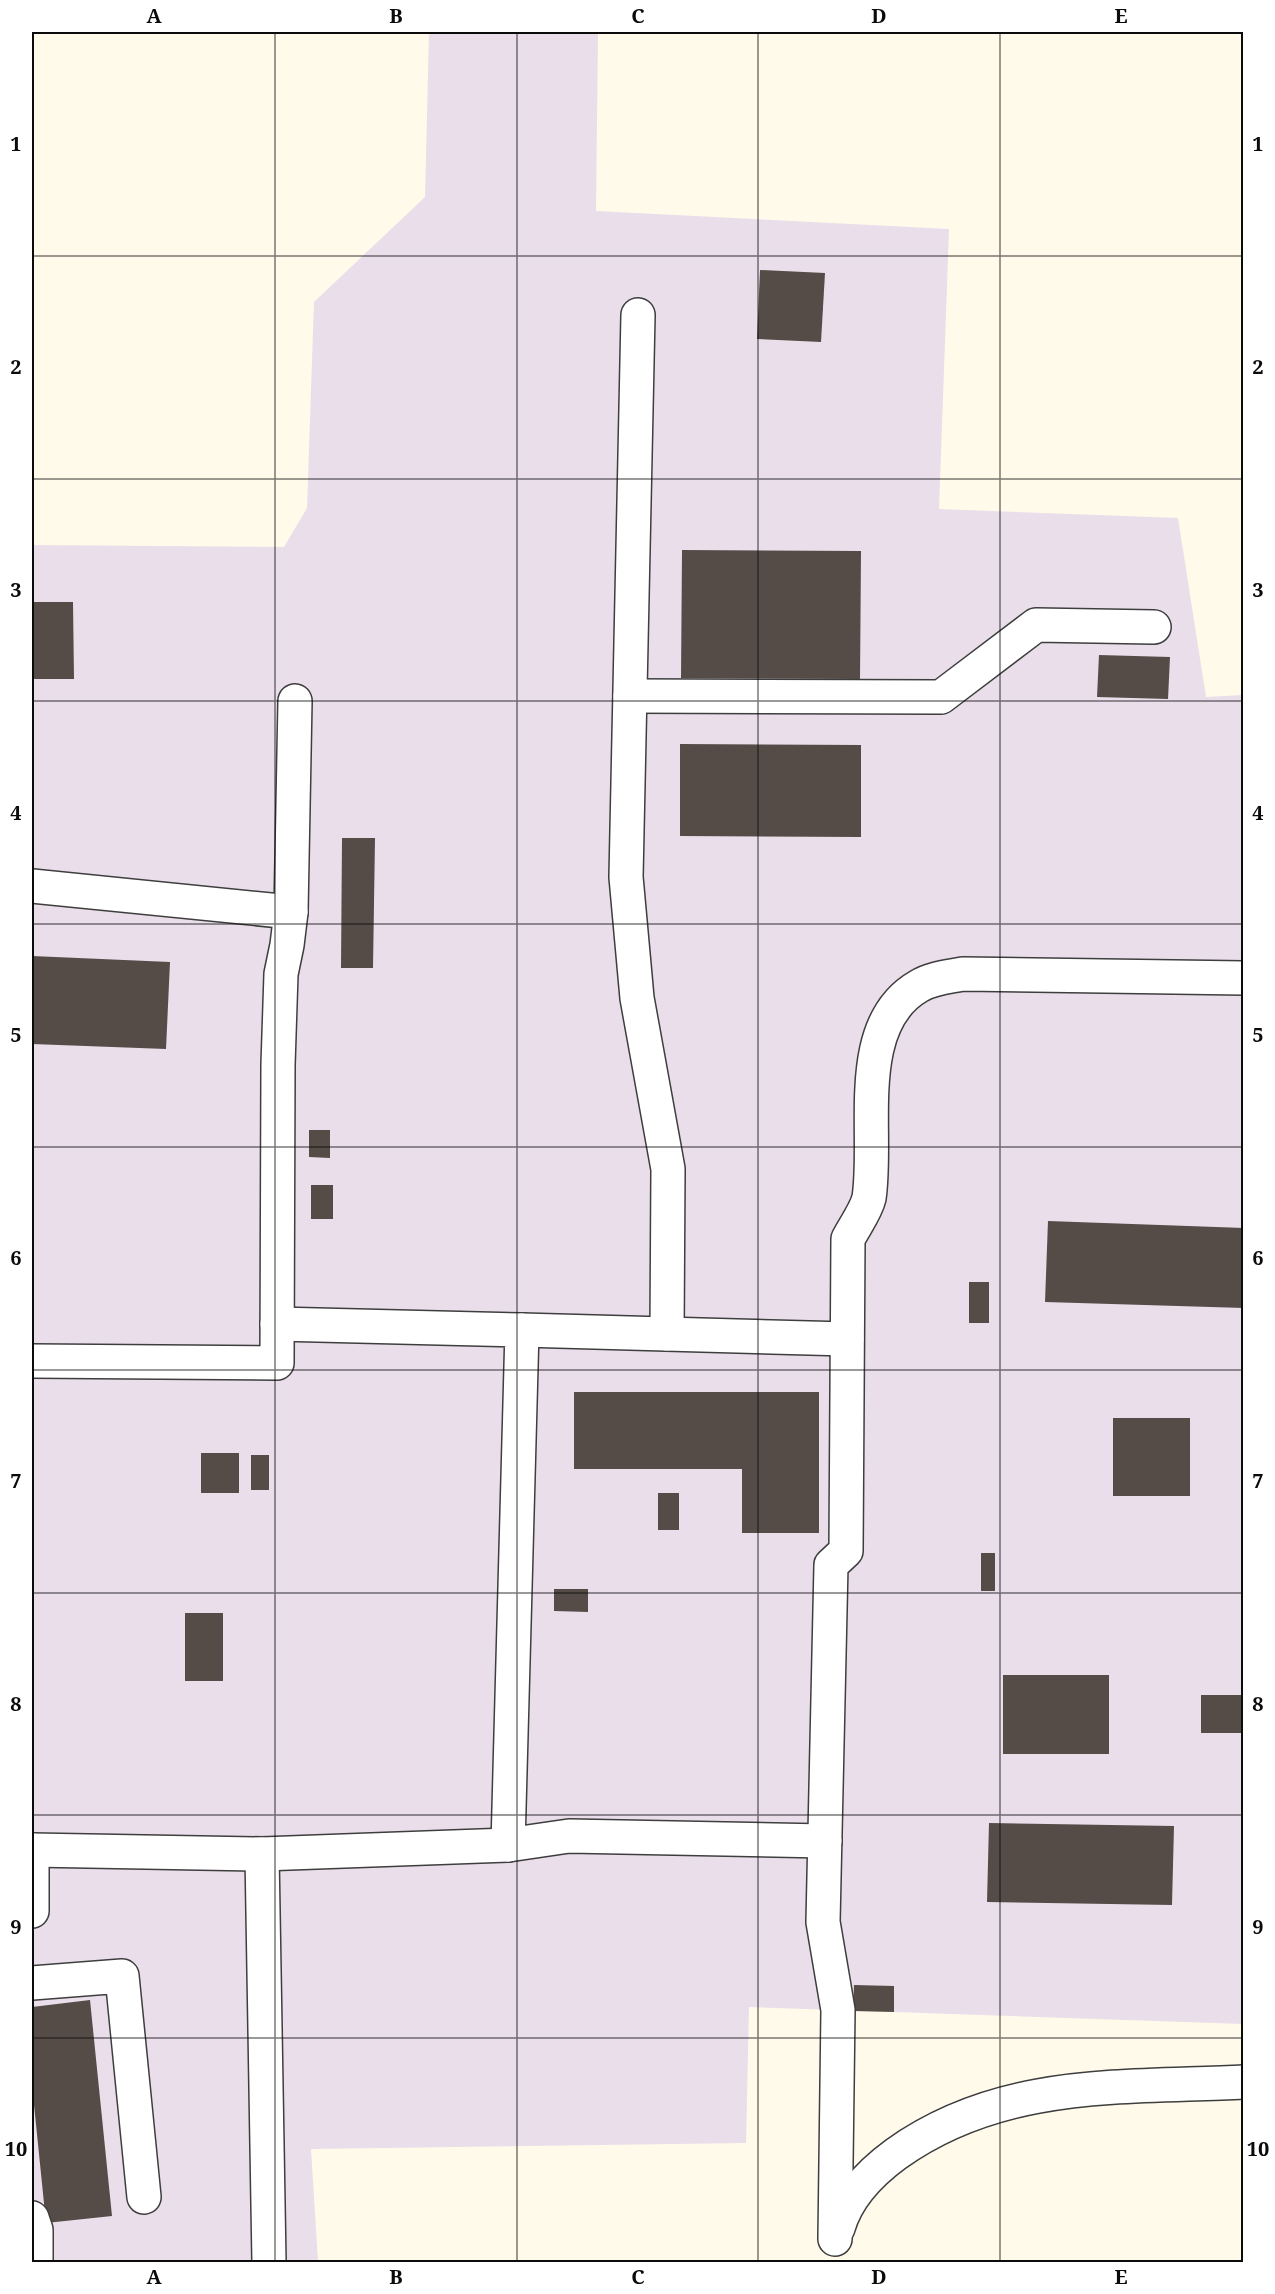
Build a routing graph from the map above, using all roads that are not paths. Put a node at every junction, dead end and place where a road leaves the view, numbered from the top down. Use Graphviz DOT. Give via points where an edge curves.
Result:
graph roads {
  1 [pos="638,315"];
  2 [pos="1154,627"];
  3 [pos="630,696"];
  4 [pos="295,701"];
  5 [pos="32,886"];
  6 [pos="291,912"];
  7 [pos="1244,978"];
  8 [pos="277,1324"];
  9 [pos="522,1330"];
  10 [pos="667,1334"];
  11 [pos="847,1339"];
  12 [pos="32,1361"];
  13 [pos="825,1841"];
  14 [pos="508,1845"];
  15 [pos="32,1850"];
  16 [pos="262,1854"];
  17 [pos="32,1911"];
  18 [pos="32,1983"];
  19 [pos="1244,2082"];
  20 [pos="144,2197"];
  21 [pos="32,2218"];
  22 [pos="36,2262"];
  23 [pos="268,2262"];
  1 -- 3 [label="lane"];
  2 -- 3 [label="lane" via="1036,625 941,697"];
  3 -- 10 [label="lane" via="626,877 637,998 668,1170"];
  4 -- 6 [label="lane"];
  5 -- 6 [label="lane"];
  6 -- 8 [label="lane" via="281,974 279,1020"];
  7 -- 11 [label="lane" via="963,974 920,985 902,997 881,1031 874,1067 868,1200 848,1239"];
  8 -- 9 [label="lane"];
  8 -- 12 [label="lane" via="277,1363"];
  9 -- 10 [label="lane"];
  9 -- 14 [label="lane"];
  10 -- 11 [label="lane"];
  11 -- 13 [label="lane" via="846,1551 831,1565"];
  13 -- 14 [label="lane" via="568,1836"];
  13 -- 19 [label="lane" via="823,1922 838,2010 848,2235 843,2212 858,2188 879,2167 938,2128 975,2111 1013,2099 1062,2092"];
  14 -- 16 [label="lane"];
  15 -- 16 [label="lane"];
  15 -- 17 [label="lane"];
  16 -- 23 [label="lane"];
  18 -- 20 [label="lane" via="122,1976"];
  21 -- 22 [label="lane"];
}
